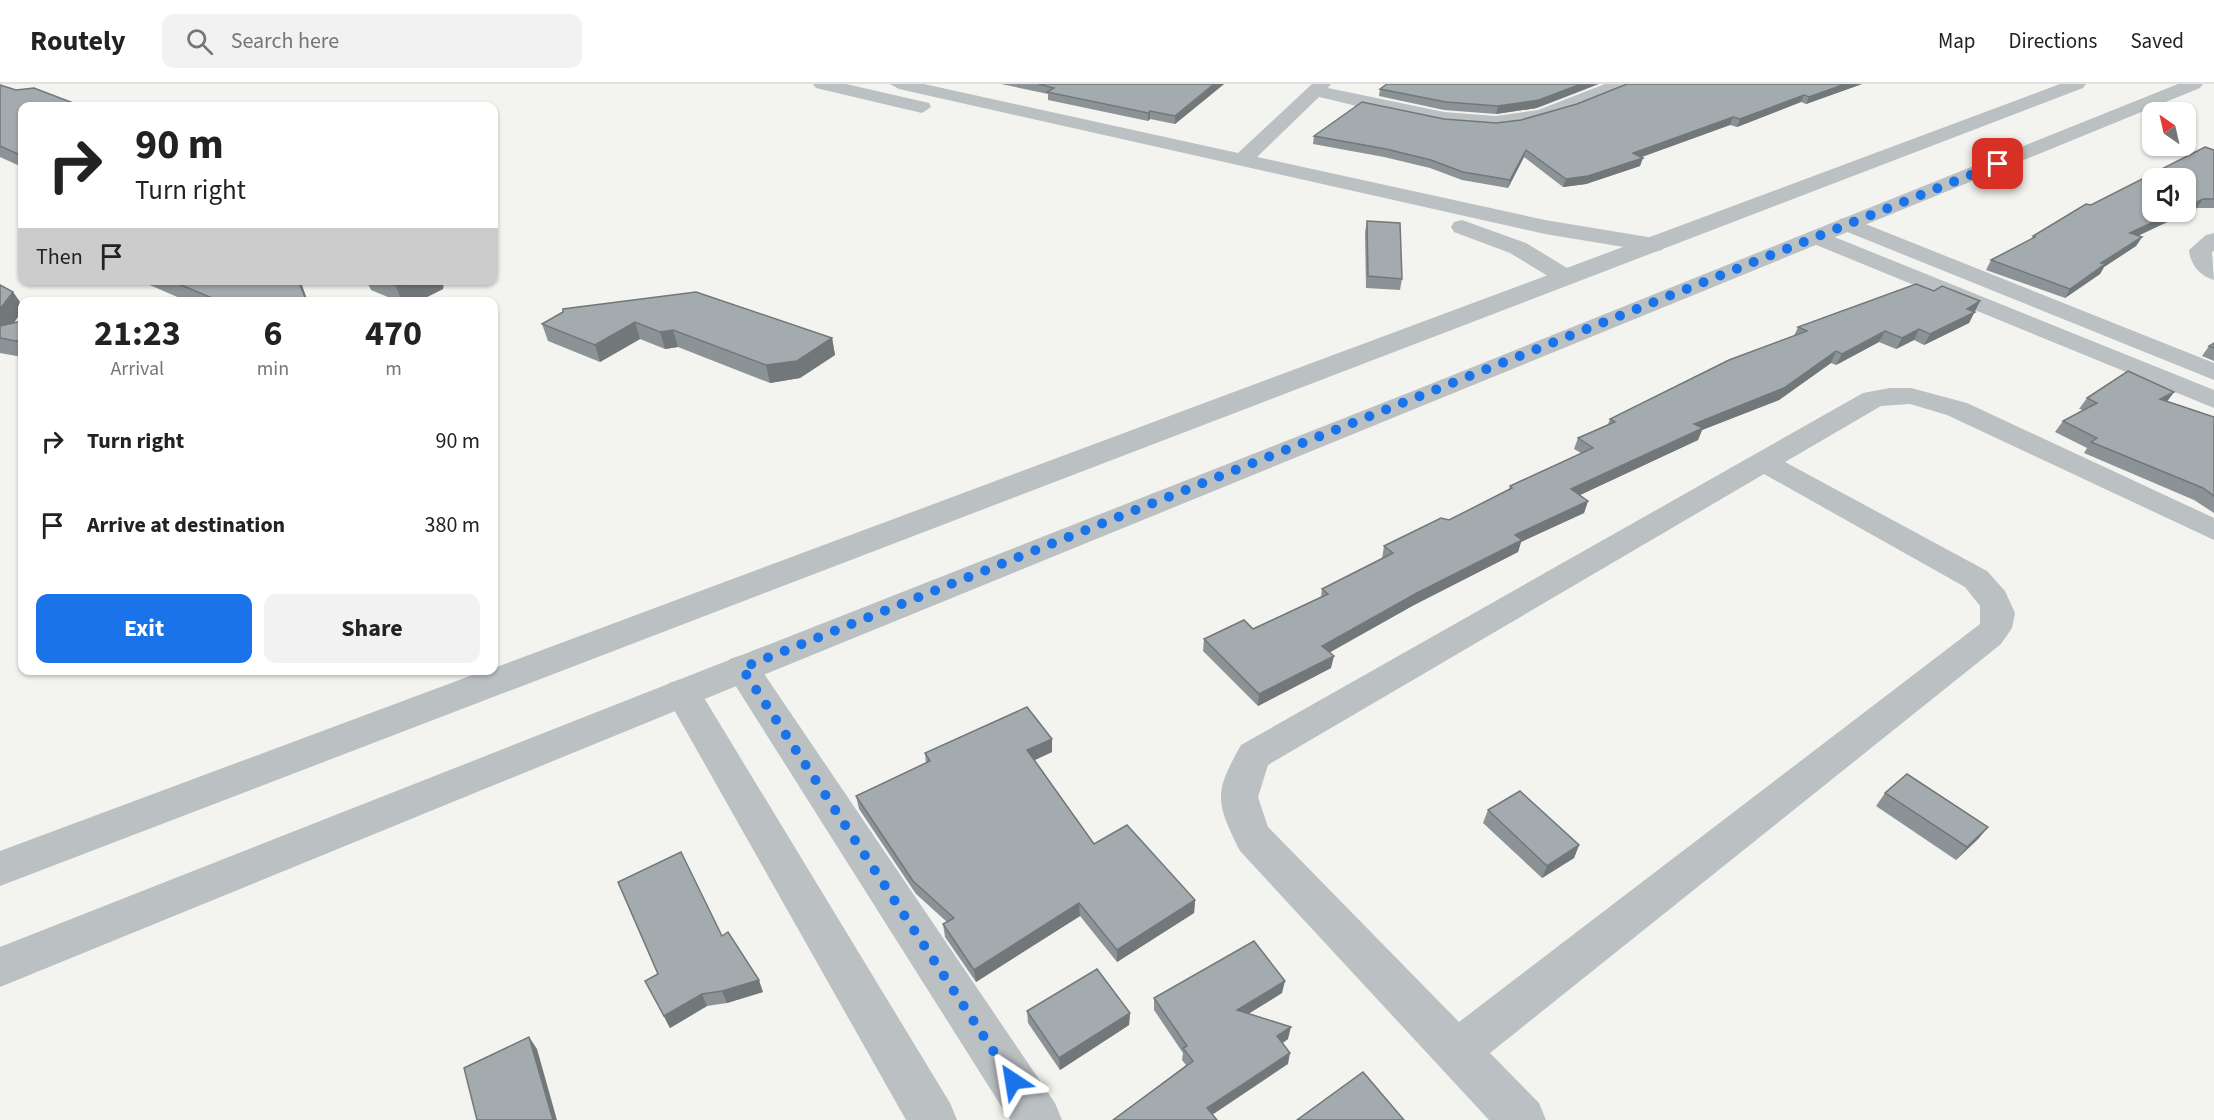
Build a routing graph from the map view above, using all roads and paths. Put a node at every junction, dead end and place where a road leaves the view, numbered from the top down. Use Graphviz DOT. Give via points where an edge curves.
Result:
graph roads {
  1 [pos="822,84"];
  2 [pos="899,84"];
  3 [pos="1621,84"];
  4 [pos="2077,84"];
  5 [pos="2194,84"];
  6 [pos="1319,87"];
  7 [pos="1242,160"];
  8 [pos="1312,184"];
  9 [pos="1848,224"];
  10 [pos="1817,237"];
  11 [pos="2214,240"];
  12 [pos="1654,244"];
  13 [pos="2214,273"];
  14 [pos="1564,276"];
  15 [pos="2214,372"];
  16 [pos="2214,400"];
  17 [pos="1764,462"];
  18 [pos="2214,530"];
  19 [pos="742,668"];
  20 [pos="682,692"];
  21 [pos="0,869"];
  22 [pos="0,967"];
  23 [pos="1457,1051"];
  24 [pos="933,1120"];
  25 [pos="1038,1120"];
  26 [pos="1522,1120"];
  1 -- 8 [label="street"];
  2 -- 7 [label="street"];
  3 -- 6 [label="street" via="1528,118 1493,122 1454,118"];
  4 -- 12 [label="street"];
  5 -- 9 [label="street"];
  6 -- 7 [label="street"];
  7 -- 8 [label="street"];
  8 -- 12 [label="street"];
  8 -- 14 [label="street" via="1473,230 1518,248"];
  9 -- 10 [label="street"];
  9 -- 15 [label="street"];
  10 -- 16 [label="street"];
  10 -- 19 [label="street"];
  11 -- 13 [label="street" via="2199,250 2201,260"];
  12 -- 14 [label="street"];
  14 -- 21 [label="street"];
  17 -- 18 [label="street" via="1873,399 1911,396 1957,409"];
  17 -- 23 [label="street" via="1280,739 1254,755 1240,781 1240,810 1254,839"];
  17 -- 23 [label="street" via="1976,579 1991,594 1999,610 1998,625 1989,636"];
  19 -- 20 [label="street"];
  19 -- 25 [label="street"];
  20 -- 22 [label="street"];
  20 -- 24 [label="street"];
  23 -- 26 [label="street"];
}
